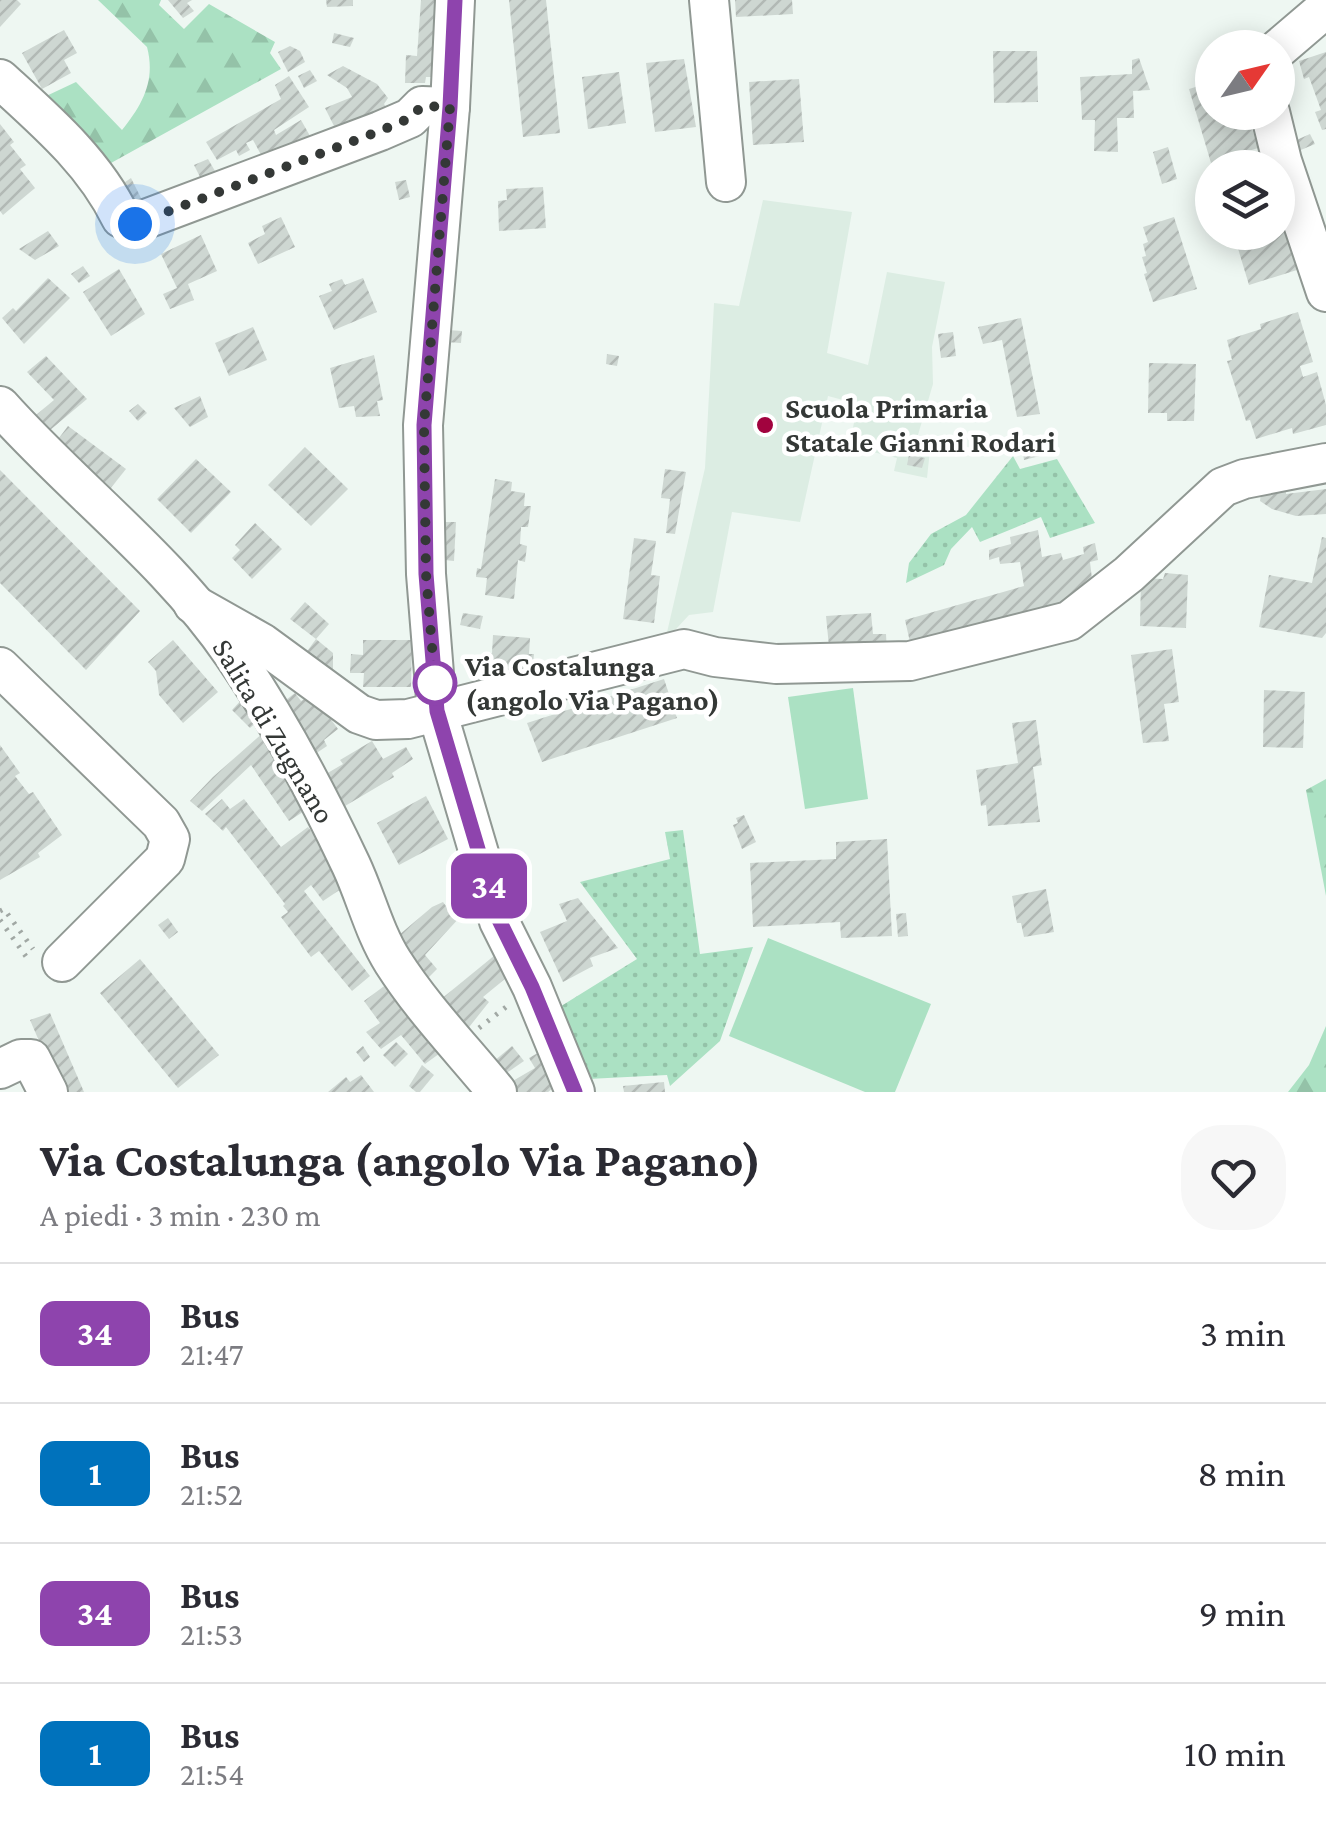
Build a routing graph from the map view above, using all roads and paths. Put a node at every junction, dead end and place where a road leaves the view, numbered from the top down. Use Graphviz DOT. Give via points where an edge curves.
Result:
graph roads {
  1 [pos="455,0"];
  2 [pos="710,0"];
  3 [pos="1326,8"];
  4 [pos="1295,34"];
  5 [pos="0,79"];
  6 [pos="450,107"];
  7 [pos="1274,130"];
  8 [pos="726,182"];
  9 [pos="1326,292"];
  10 [pos="0,406"];
  11 [pos="1326,464"];
  12 [pos="193,604"];
  13 [pos="0,667"];
  14 [pos="437,711"];
  15 [pos="0,912"];
  16 [pos="0,920"];
  17 [pos="45,961"];
  18 [pos="532,987"];
  19 [pos="456,1045"];
  20 [pos="0,1069"];
  21 [pos="48,1092"];
  22 [pos="497,1092"];
  23 [pos="575,1092"];
  1 -- 6 [label="street"];
  2 -- 8 [label="street"];
  3 -- 4 [label="street"];
  5 -- 6 [label="street" via="105,185 122,218 135,224 380,131 422,106"];
  6 -- 14 [label="street" via="424,425"];
  7 -- 9 [label="street"];
  10 -- 12 [label="street, Salita di Zugnano"];
  11 -- 14 [label="street" via="1223,487 1069,621 910,661 776,664 684,649"];
  12 -- 14 [label="street" via="262,642 359,714 408,720"];
  12 -- 19 [label="street, Salita di Zugnano" via="233,653 327,815 393,961"];
  13 -- 17 [label="street" via="170,839 156,869"];
  14 -- 18 [label="street" via="499,920"];
  15 -- 17 [label="path" via="4,908"];
  16 -- 17 [label="path"];
  18 -- 19 [label="path"];
  18 -- 23 [label="street"];
  19 -- 22 [label="street, Salita di Zugnano"];
  20 -- 21 [label="street" via="31,1059"];
}
